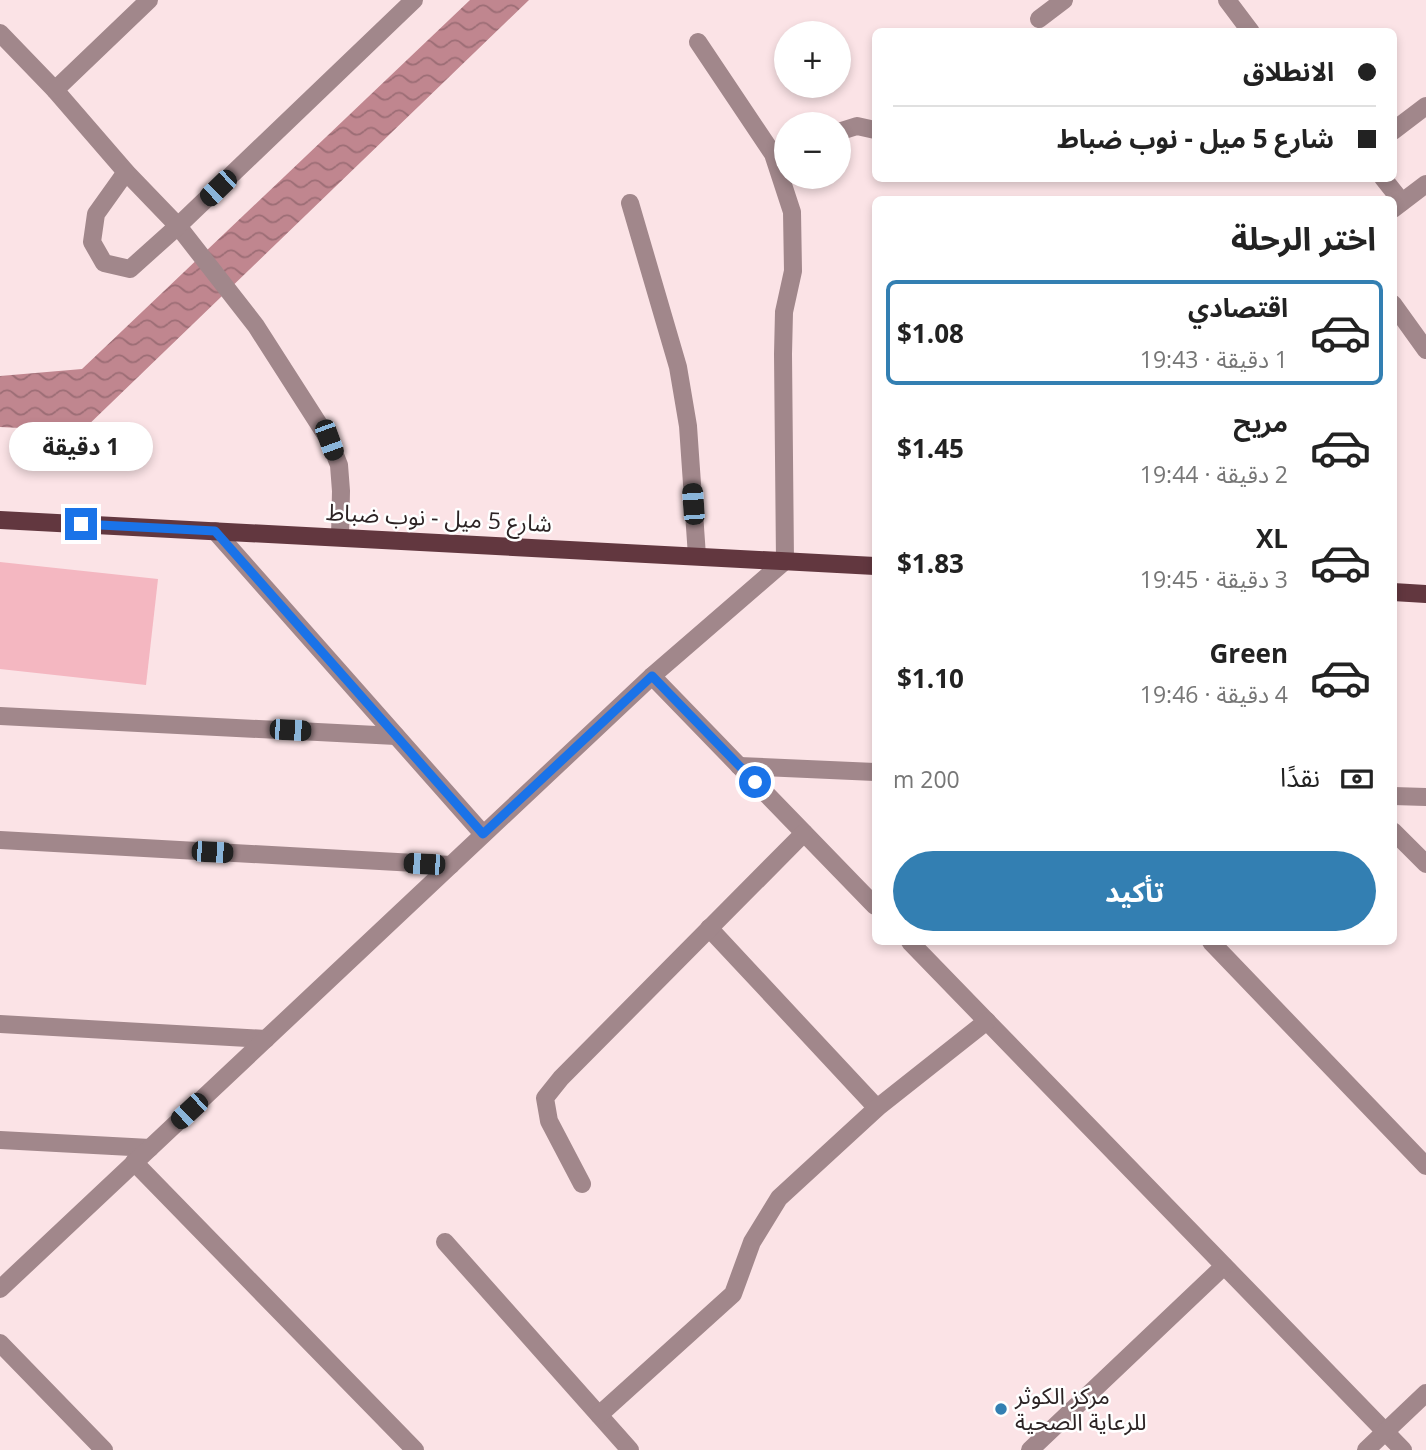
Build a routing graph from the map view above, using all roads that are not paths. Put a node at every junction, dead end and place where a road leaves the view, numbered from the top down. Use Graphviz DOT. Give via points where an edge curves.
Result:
graph roads {
  1 [pos="149,0"];
  2 [pos="414,0"];
  3 [pos="1064,0"];
  4 [pos="1227,0"];
  5 [pos="1039,19"];
  6 [pos="1248,28"];
  7 [pos="0,33"];
  8 [pos="698,42"];
  9 [pos="55,90"];
  10 [pos="1426,106"];
  11 [pos="851,128"];
  12 [pos="1397,128"];
  13 [pos="872,129"];
  14 [pos="774,144"];
  15 [pos="127,172"];
  16 [pos="1426,184"];
  17 [pos="787,189"];
  18 [pos="630,203"];
  19 [pos="1398,205"];
  20 [pos="178,226"];
  21 [pos="1397,310"];
  22 [pos="1426,351"];
  23 [pos="0,520"];
  24 [pos="215,531"];
  25 [pos="340,537"];
  26 [pos="697,556"];
  27 [pos="785,561"];
  28 [pos="872,566"];
  29 [pos="1397,592"];
  30 [pos="1426,594"];
  31 [pos="652,676"];
  32 [pos="0,716"];
  33 [pos="396,736"];
  34 [pos="738,766"];
  35 [pos="872,772"];
  36 [pos="1397,796"];
  37 [pos="1426,797"];
  38 [pos="804,833"];
  39 [pos="483,834"];
  40 [pos="1397,835"];
  41 [pos="0,840"];
  42 [pos="1426,864"];
  43 [pos="451,865"];
  44 [pos="872,903"];
  45 [pos="709,928"];
  46 [pos="913,945"];
  47 [pos="1214,945"];
  48 [pos="987,1021"];
  49 [pos="0,1024"];
  50 [pos="266,1039"];
  51 [pos="877,1108"];
  52 [pos="0,1140"];
  53 [pos="150,1148"];
  54 [pos="134,1162"];
  55 [pos="1426,1166"];
  56 [pos="582,1184"];
  57 [pos="444,1242"];
  58 [pos="1224,1266"];
  59 [pos="0,1289"];
  60 [pos="0,1343"];
  61 [pos="1426,1393"];
  62 [pos="599,1415"];
  63 [pos="1385,1432"];
  64 [pos="104,1450"];
  65 [pos="415,1450"];
  66 [pos="630,1450"];
  67 [pos="1030,1450"];
  68 [pos="1366,1450"];
  69 [pos="1403,1450"];
  1 -- 9 [label="street"];
  2 -- 20 [label="street"];
  3 -- 5 [label="street"];
  4 -- 6 [label="street"];
  7 -- 9 [label="street"];
  8 -- 14 [label="street"];
  9 -- 15 [label="street"];
  10 -- 12 [label="street"];
  11 -- 13 [label="street"];
  15 -- 20 [label="street"];
  15 -- 20 [label="street" via="96,214 92,242 104,263 130,269"];
  16 -- 19 [label="street"];
  17 -- 27 [label="street" via="793,271 784,312"];
  18 -- 26 [label="street" via="678,368 688,426"];
  20 -- 25 [label="street" via="256,326 329,440 339,465"];
  21 -- 22 [label="street"];
  23 -- 24 [label="main road, شارع 5 ميل - نوب ضباط"];
  24 -- 25 [label="main road, شارع 5 ميل - نوب ضباط"];
  24 -- 33 [label="street"];
  25 -- 26 [label="main road, شارع 5 ميل - نوب ضباط"];
  26 -- 27 [label="main road, شارع 5 ميل - نوب ضباط"];
  27 -- 28 [label="main road, شارع 5 ميل - نوب ضباط"];
  27 -- 31 [label="street"];
  29 -- 30 [label="main road"];
  31 -- 34 [label="street"];
  31 -- 39 [label="street"];
  32 -- 33 [label="street"];
  33 -- 39 [label="street"];
  34 -- 35 [label="street"];
  34 -- 38 [label="street"];
  36 -- 37 [label="street"];
  38 -- 44 [label="street"];
  38 -- 45 [label="street"];
  39 -- 43 [label="street"];
  40 -- 42 [label="street"];
  41 -- 43 [label="street"];
  43 -- 50 [label="street"];
  45 -- 51 [label="street"];
  45 -- 56 [label="street" via="545,1098 549,1121"];
  46 -- 48 [label="street"];
  47 -- 55 [label="street"];
  48 -- 51 [label="street"];
  48 -- 58 [label="street"];
  49 -- 50 [label="street"];
  50 -- 53 [label="street"];
  51 -- 62 [label="street" via="779,1198 752,1242 733,1294"];
  52 -- 53 [label="street"];
  53 -- 54 [label="street"];
  54 -- 59 [label="street"];
  54 -- 65 [label="street"];
  57 -- 62 [label="street"];
  58 -- 63 [label="street"];
  58 -- 67 [label="street"];
  60 -- 64 [label="street"];
  61 -- 63 [label="street"];
  62 -- 66 [label="street"];
  63 -- 68 [label="street"];
  63 -- 69 [label="street"];
}
